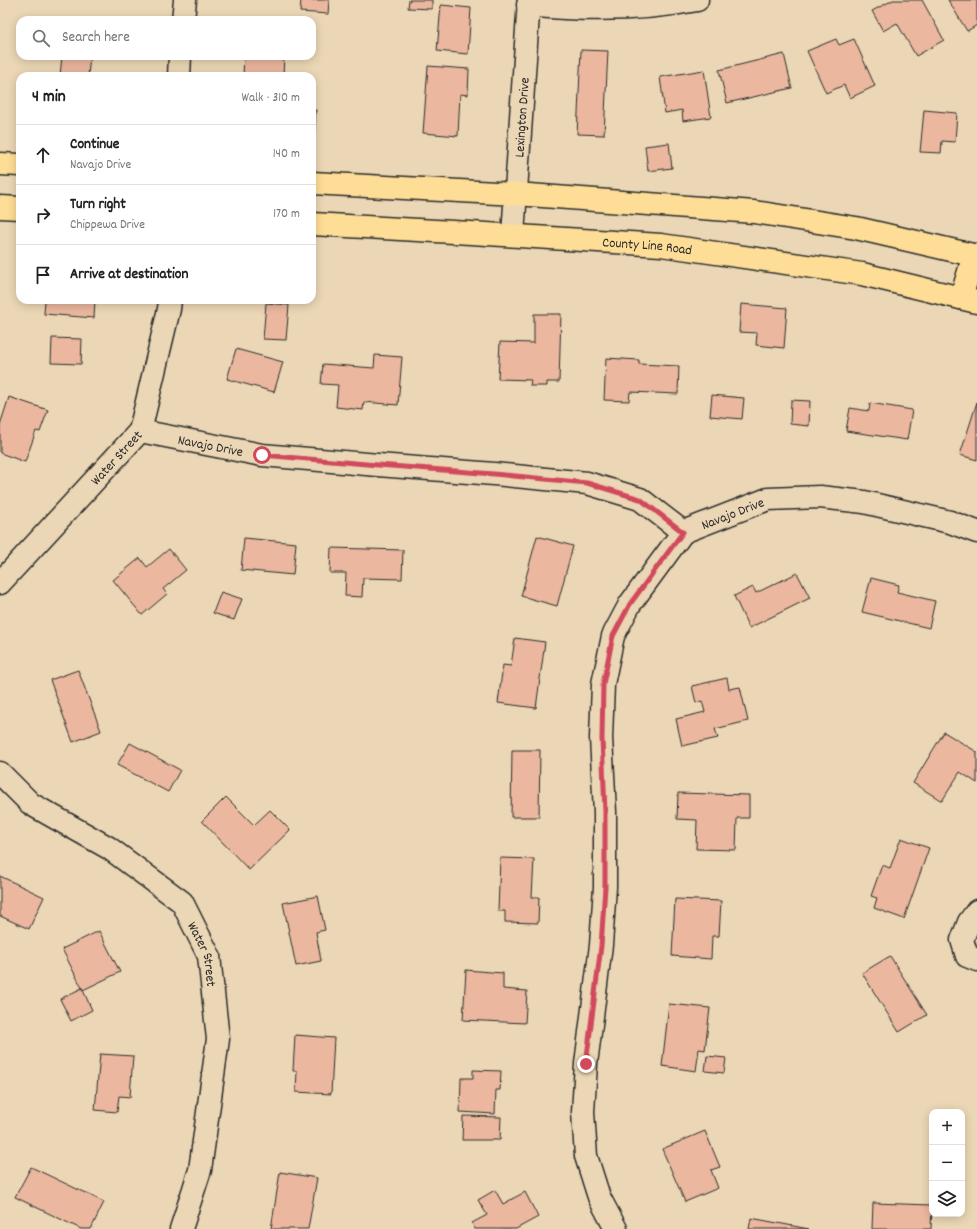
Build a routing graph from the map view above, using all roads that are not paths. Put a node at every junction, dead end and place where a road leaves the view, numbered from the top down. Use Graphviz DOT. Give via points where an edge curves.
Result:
graph roads {
  1 [pos="185,0"];
  2 [pos="697,0"];
  3 [pos="528,3"];
  4 [pos="183,16"];
  5 [pos="180,60"];
  6 [pos="179,72"];
  7 [pos="0,164"];
  8 [pos="16,165"];
  9 [pos="316,182"];
  10 [pos="516,194"];
  11 [pos="0,207"];
  12 [pos="16,208"];
  13 [pos="316,224"];
  14 [pos="513,235"];
  15 [pos="975,256"];
  16 [pos="969,300"];
  17 [pos="170,304"];
  18 [pos="140,431"];
  19 [pos="683,532"];
  20 [pos="977,532"];
  21 [pos="0,583"];
  22 [pos="0,774"];
  23 [pos="977,911"];
  24 [pos="977,960"];
  25 [pos="181,1229"];
  26 [pos="616,1229"];
  1 -- 4 [label="street"];
  2 -- 3 [label="street" via="621,9 573,9"];
  3 -- 10 [label="street, Lexington Drive"];
  5 -- 6 [label="street"];
  7 -- 8 [label="main road"];
  9 -- 10 [label="main road"];
  10 -- 14 [label="street, Lexington Drive"];
  10 -- 15 [label="main road" via="754,212 856,228"];
  11 -- 12 [label="main road"];
  13 -- 14 [label="main road, County Line Road"];
  14 -- 16 [label="main road, County Line Road" via="661,245 862,274"];
  15 -- 16 [label="main road"];
  17 -- 18 [label="street, Water Street"];
  18 -- 19 [label="street, Navajo Drive" via="262,455 587,483 640,499"];
  18 -- 21 [label="street, Water Street"];
  19 -- 20 [label="street, Navajo Drive" via="768,499 820,497 864,502 950,522"];
  19 -- 26 [label="street" via="630,604 613,636 603,684 605,887 601,946 586,1064 584,1112 586,1156 599,1197"];
  22 -- 25 [label="street, Water Street" via="31,804 109,848 182,902 209,956 218,1039 200,1170"];
  23 -- 24 [label="street" via="969,922 962,940 968,956"];
}
